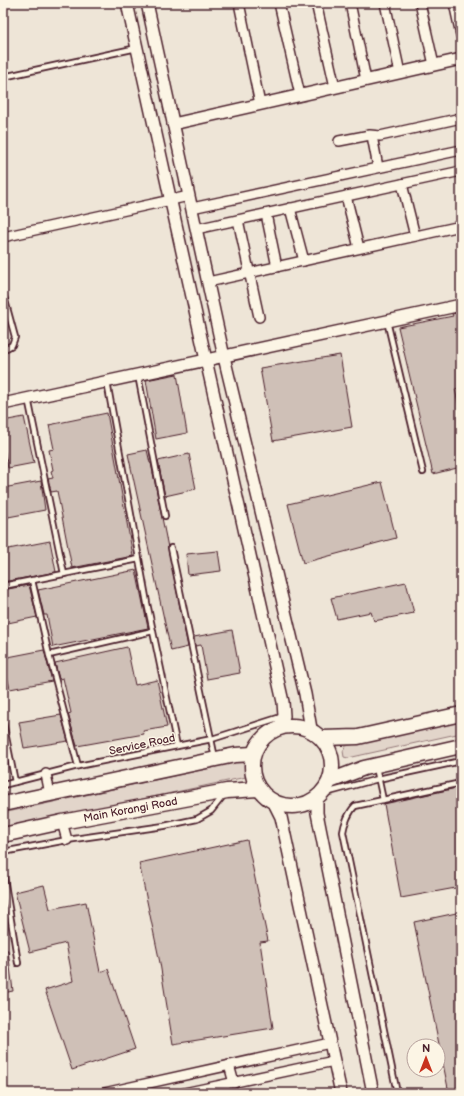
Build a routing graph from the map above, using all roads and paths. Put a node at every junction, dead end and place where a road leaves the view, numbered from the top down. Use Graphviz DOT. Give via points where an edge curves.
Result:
graph roads {
  1 [pos="127,3"];
  2 [pos="147,3"];
  3 [pos="239,3"];
  4 [pos="279,3"];
  5 [pos="316,3"];
  6 [pos="350,3"];
  7 [pos="385,3"];
  8 [pos="420,3"];
  9 [pos="454,3"];
  10 [pos="461,35"];
  11 [pos="137,48"];
  12 [pos="461,59"];
  13 [pos="434,65"];
  14 [pos="400,73"];
  15 [pos="3,77"];
  16 [pos="366,80"];
  17 [pos="335,87"];
  18 [pos="300,95"];
  19 [pos="260,104"];
  20 [pos="461,118"];
  21 [pos="173,124"];
  22 [pos="372,136"];
  23 [pos="339,141"];
  24 [pos="461,150"];
  25 [pos="378,168"];
  26 [pos="461,173"];
  27 [pos="402,184"];
  28 [pos="189,196"];
  29 [pos="346,196"];
  30 [pos="170,200"];
  31 [pos="192,208"];
  32 [pos="290,208"];
  33 [pos="266,214"];
  34 [pos="238,220"];
  35 [pos="461,226"];
  36 [pos="196,229"];
  37 [pos="415,236"];
  38 [pos="3,238"];
  39 [pos="359,248"];
  40 [pos="304,261"];
  41 [pos="277,267"];
  42 [pos="250,272"];
  43 [pos="208,282"];
  44 [pos="3,293"];
  45 [pos="461,305"];
  46 [pos="259,317"];
  47 [pos="386,321"];
  48 [pos="3,350"];
  49 [pos="224,357"];
  50 [pos="206,360"];
  51 [pos="138,375"];
  52 [pos="107,382"];
  53 [pos="28,398"];
  54 [pos="3,404"];
  55 [pos="423,472"];
  56 [pos="165,516"];
  57 [pos="171,548"];
  58 [pos="139,559"];
  59 [pos="64,574"];
  60 [pos="32,580"];
  61 [pos="3,586"];
  62 [pos="153,631"];
  63 [pos="49,655"];
  64 [pos="461,714"];
  65 [pos="3,722"];
  66 [pos="281,722"];
  67 [pos="311,729"];
  68 [pos="323,738"];
  69 [pos="212,739"];
  70 [pos="177,746"];
  71 [pos="461,746"];
  72 [pos="253,754"];
  73 [pos="216,759"];
  74 [pos="461,761"];
  75 [pos="78,766"];
  76 [pos="377,772"];
  77 [pos="46,774"];
  78 [pos="330,781"];
  79 [pos="15,782"];
  80 [pos="461,783"];
  81 [pos="3,785"];
  82 [pos="258,789"];
  83 [pos="227,791"];
  84 [pos="50,794"];
  85 [pos="319,796"];
  86 [pos="383,800"];
  87 [pos="273,801"];
  88 [pos="3,804"];
  89 [pos="62,822"];
  90 [pos="3,835"];
  91 [pos="67,840"];
  92 [pos="3,852"];
  93 [pos="3,872"];
  94 [pos="18,963"];
  95 [pos="330,1043"];
  96 [pos="334,1061"];
  97 [pos="229,1065"];
  98 [pos="234,1083"];
  99 [pos="104,1093"];
  100 [pos="184,1093"];
  101 [pos="341,1093"];
  102 [pos="373,1093"];
  103 [pos="397,1093"];
  1 -- 11 [label="street"];
  2 -- 21 [label="street"];
  3 -- 19 [label="street"];
  4 -- 18 [label="street"];
  5 -- 17 [label="street"];
  6 -- 16 [label="street"];
  7 -- 14 [label="street"];
  8 -- 13 [label="street"];
  9 -- 10 [label="street"];
  11 -- 15 [label="lane"];
  11 -- 30 [label="street"];
  12 -- 13 [label="street"];
  13 -- 14 [label="street"];
  14 -- 16 [label="street"];
  16 -- 17 [label="street"];
  17 -- 18 [label="street"];
  18 -- 19 [label="street"];
  19 -- 21 [label="street"];
  20 -- 22 [label="street"];
  21 -- 28 [label="street"];
  22 -- 23 [label="street"];
  22 -- 25 [label="street"];
  24 -- 25 [label="street"];
  25 -- 31 [label="street"];
  26 -- 27 [label="street"];
  27 -- 29 [label="street"];
  27 -- 37 [label="street"];
  28 -- 30 [label="street"];
  28 -- 31 [label="street"];
  29 -- 32 [label="street"];
  29 -- 39 [label="street"];
  30 -- 38 [label="street"];
  30 -- 50 [label="street"];
  31 -- 36 [label="street"];
  32 -- 33 [label="street"];
  32 -- 40 [label="street"];
  33 -- 34 [label="street"];
  33 -- 41 [label="street"];
  34 -- 36 [label="street"];
  34 -- 42 [label="street"];
  35 -- 37 [label="street"];
  36 -- 43 [label="street"];
  37 -- 39 [label="street"];
  39 -- 40 [label="street"];
  40 -- 41 [label="street"];
  41 -- 42 [label="street"];
  42 -- 43 [label="street"];
  42 -- 46 [label="street"];
  43 -- 49 [label="street"];
  44 -- 48 [label="lane" via="14,337 12,344"];
  45 -- 47 [label="street"];
  47 -- 49 [label="street"];
  47 -- 55 [label="lane"];
  49 -- 50 [label="street"];
  49 -- 67 [label="street"];
  50 -- 51 [label="street"];
  50 -- 66 [label="street" via="283,702"];
  51 -- 52 [label="street"];
  51 -- 56 [label="lane"];
  52 -- 53 [label="street"];
  52 -- 58 [label="lane"];
  53 -- 54 [label="street"];
  53 -- 59 [label="lane"];
  57 -- 69 [label="lane"];
  58 -- 59 [label="lane"];
  58 -- 62 [label="lane"];
  59 -- 60 [label="lane"];
  60 -- 61 [label="lane"];
  60 -- 63 [label="lane"];
  62 -- 63 [label="lane"];
  62 -- 70 [label="lane"];
  63 -- 75 [label="lane"];
  64 -- 68 [label="main road" via="358,737"];
  65 -- 79 [label="lane"];
  66 -- 67 [label="main road"];
  66 -- 69 [label="lane, Service Road"];
  66 -- 72 [label="main road" via="264,737"];
  67 -- 68 [label="main road"];
  68 -- 78 [label="main road" via="332,758 333,770"];
  69 -- 70 [label="lane, Service Road"];
  69 -- 73 [label="lane"];
  70 -- 75 [label="lane, Service Road"];
  71 -- 76 [label="main road"];
  72 -- 73 [label="main road"];
  72 -- 82 [label="main road" via="252,768"];
  73 -- 84 [label="main road"];
  74 -- 76 [label="lane"];
  75 -- 77 [label="lane, Service Road"];
  76 -- 78 [label="main road" via="364,768"];
  76 -- 85 [label="lane"];
  76 -- 86 [label="lane"];
  77 -- 79 [label="lane, Service Road"];
  77 -- 84 [label="street"];
  78 -- 85 [label="main road"];
  79 -- 81 [label="lane, Service Road"];
  80 -- 86 [label="lane"];
  82 -- 83 [label="main road, Main Korangi Road"];
  82 -- 87 [label="main road"];
  83 -- 89 [label="main road, Main Korangi Road"];
  83 -- 91 [label="lane" via="211,811 197,819"];
  84 -- 88 [label="main road"];
  85 -- 87 [label="main road" via="296,806"];
  85 -- 102 [label="street" via="317,813"];
  86 -- 103 [label="lane" via="355,806 343,832"];
  87 -- 95 [label="street" via="281,817"];
  89 -- 90 [label="main road, Main Korangi Road"];
  89 -- 91 [label="street"];
  91 -- 92 [label="lane"];
  93 -- 94 [label="lane"];
  95 -- 96 [label="street"];
  95 -- 97 [label="street"];
  96 -- 98 [label="street"];
  96 -- 101 [label="street"];
  97 -- 98 [label="street"];
  97 -- 99 [label="street"];
  98 -- 100 [label="street"];
}
